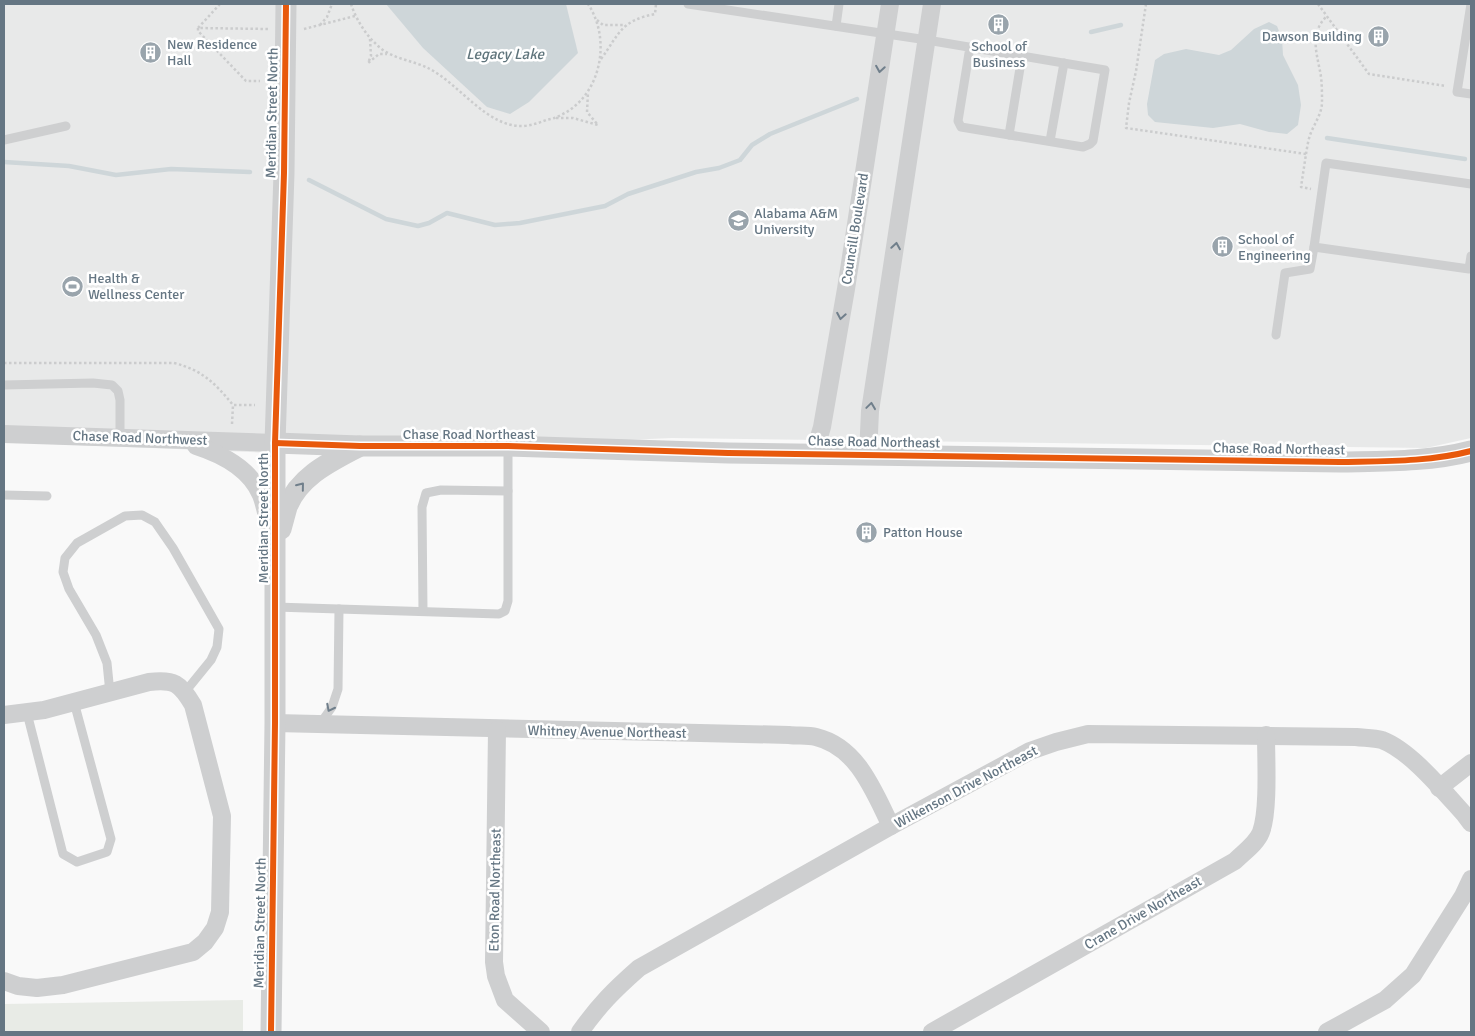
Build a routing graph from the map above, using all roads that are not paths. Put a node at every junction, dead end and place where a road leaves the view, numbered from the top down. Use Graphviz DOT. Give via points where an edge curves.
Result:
graph roads {
  1 [pos="286,4"];
  2 [pos="688,4"];
  3 [pos="839,4"];
  4 [pos="890,4"];
  5 [pos="932,4"];
  6 [pos="1471,4"];
  7 [pos="836,26"];
  8 [pos="885,33"];
  9 [pos="927,40"];
  10 [pos="970,47"];
  11 [pos="1022,56"];
  12 [pos="1064,63"];
  13 [pos="1471,94"];
  14 [pos="66,126"];
  15 [pos="1009,134"];
  16 [pos="4,140"];
  17 [pos="1050,141"];
  18 [pos="1471,184"];
  19 [pos="1314,246"];
  20 [pos="1471,256"];
  21 [pos="1276,335"];
  22 [pos="4,385"];
  23 [pos="4,434"];
  24 [pos="120,437"];
  25 [pos="179,440"];
  26 [pos="276,443"];
  27 [pos="360,446"];
  28 [pos="508,446"];
  29 [pos="1471,451"];
  30 [pos="814,454"];
  31 [pos="868,455"];
  32 [pos="508,491"];
  33 [pos="4,495"];
  34 [pos="47,496"];
  35 [pos="275,546"];
  36 [pos="275,607"];
  37 [pos="339,609"];
  38 [pos="423,611"];
  39 [pos="185,692"];
  40 [pos="110,693"];
  41 [pos="74,702"];
  42 [pos="27,712"];
  43 [pos="4,715"];
  44 [pos="276,724"];
  45 [pos="320,725"];
  46 [pos="497,730"];
  47 [pos="1266,735"];
  48 [pos="1471,763"];
  49 [pos="1439,788"];
  50 [pos="1471,824"];
  51 [pos="892,826"];
  52 [pos="1471,879"];
  53 [pos="4,981"];
  54 [pos="271,1032"];
  55 [pos="540,1032"];
  56 [pos="580,1032"];
  57 [pos="932,1032"];
  58 [pos="1327,1032"];
  1 -- 26 [label="street, Meridian Street North"];
  2 -- 7 [label="lane"];
  3 -- 7 [label="lane"];
  4 -- 8 [label="street, Councill Boulevard"];
  5 -- 9 [label="street"];
  6 -- 13 [label="lane" via="1457,92"];
  7 -- 8 [label="lane"];
  8 -- 9 [label="lane"];
  8 -- 30 [label="street, Councill Boulevard, one-way" via="846,289 822,427"];
  9 -- 10 [label="lane"];
  31 -- 9 [label="street, one-way" via="870,411"];
  10 -- 11 [label="lane"];
  10 -- 15 [label="lane" via="959,124 961,127"];
  11 -- 12 [label="lane"];
  11 -- 15 [label="lane"];
  12 -- 17 [label="lane"];
  12 -- 17 [label="lane" via="1105,70 1095,132 1093,141 1083,147"];
  14 -- 16 [label="lane"];
  15 -- 17 [label="lane"];
  18 -- 19 [label="lane" via="1326,163"];
  19 -- 20 [label="lane" via="1469,269"];
  19 -- 21 [label="lane" via="1310,269 1285,273"];
  22 -- 24 [label="lane" via="93,383 112,386 118,391 120,400"];
  23 -- 24 [label="street, Chase Road Northwest"];
  24 -- 25 [label="street, Chase Road Northwest"];
  25 -- 26 [label="street, Chase Road Northwest"];
  25 -- 35 [label="street" via="214,451 248,476 260,494"];
  26 -- 27 [label="street, Chase Road Northeast"];
  26 -- 35 [label="street, Meridian Street North"];
  27 -- 28 [label="street, Chase Road Northeast"];
  35 -- 27 [label="street, one-way" via="288,505 301,484 317,470"];
  28 -- 30 [label="street, Chase Road Northeast"];
  28 -- 32 [label="lane"];
  29 -- 31 [label="street, Chase Road Northeast" via="1404,461 1340,462"];
  30 -- 31 [label="street, Chase Road Northeast"];
  32 -- 38 [label="lane" via="441,490 426,493 422,507"];
  32 -- 38 [label="lane" via="508,601 505,611 499,614"];
  33 -- 34 [label="lane"];
  35 -- 36 [label="street, Meridian Street North"];
  36 -- 37 [label="lane"];
  36 -- 44 [label="street, Meridian Street North"];
  37 -- 38 [label="lane"];
  37 -- 45 [label="lane, one-way" via="338,689 332,707"];
  39 -- 40 [label="street" via="165,680"];
  39 -- 40 [label="lane" via="211,660 217,647 219,628 173,548 155,522 142,515 117,520 77,543 65,558 64,572 69,589 96,635 107,662"];
  39 -- 53 [label="street" via="193,705 222,816 220,912 215,928 193,952 63,985 37,988"];
  40 -- 41 [label="street"];
  41 -- 42 [label="street"];
  41 -- 42 [label="lane" via="111,839 107,852 76,862 63,854"];
  42 -- 43 [label="street"];
  44 -- 45 [label="street, Whitney Avenue Northeast"];
  44 -- 54 [label="street, Meridian Street North"];
  45 -- 46 [label="street, Whitney Avenue Northeast"];
  46 -- 51 [label="street, Whitney Avenue Northeast" via="816,737 838,746 855,760"];
  46 -- 55 [label="street, Eton Road Northeast" via="494,962 505,1000"];
  47 -- 49 [label="street, Wilkenson Drive Northeast" via="1356,736 1381,740 1416,764"];
  47 -- 51 [label="street, Wilkenson Drive Northeast" via="1088,734 1030,751"];
  47 -- 57 [label="street, Crane Drive Northeast" via="1265,812 1261,832 1236,861"];
  48 -- 49 [label="street"];
  49 -- 50 [label="street, Wilkenson Drive Northeast"];
  51 -- 56 [label="street, Wilkenson Drive Northeast" via="639,968 597,1008"];
  52 -- 58 [label="street" via="1413,975 1385,1000"];
}
